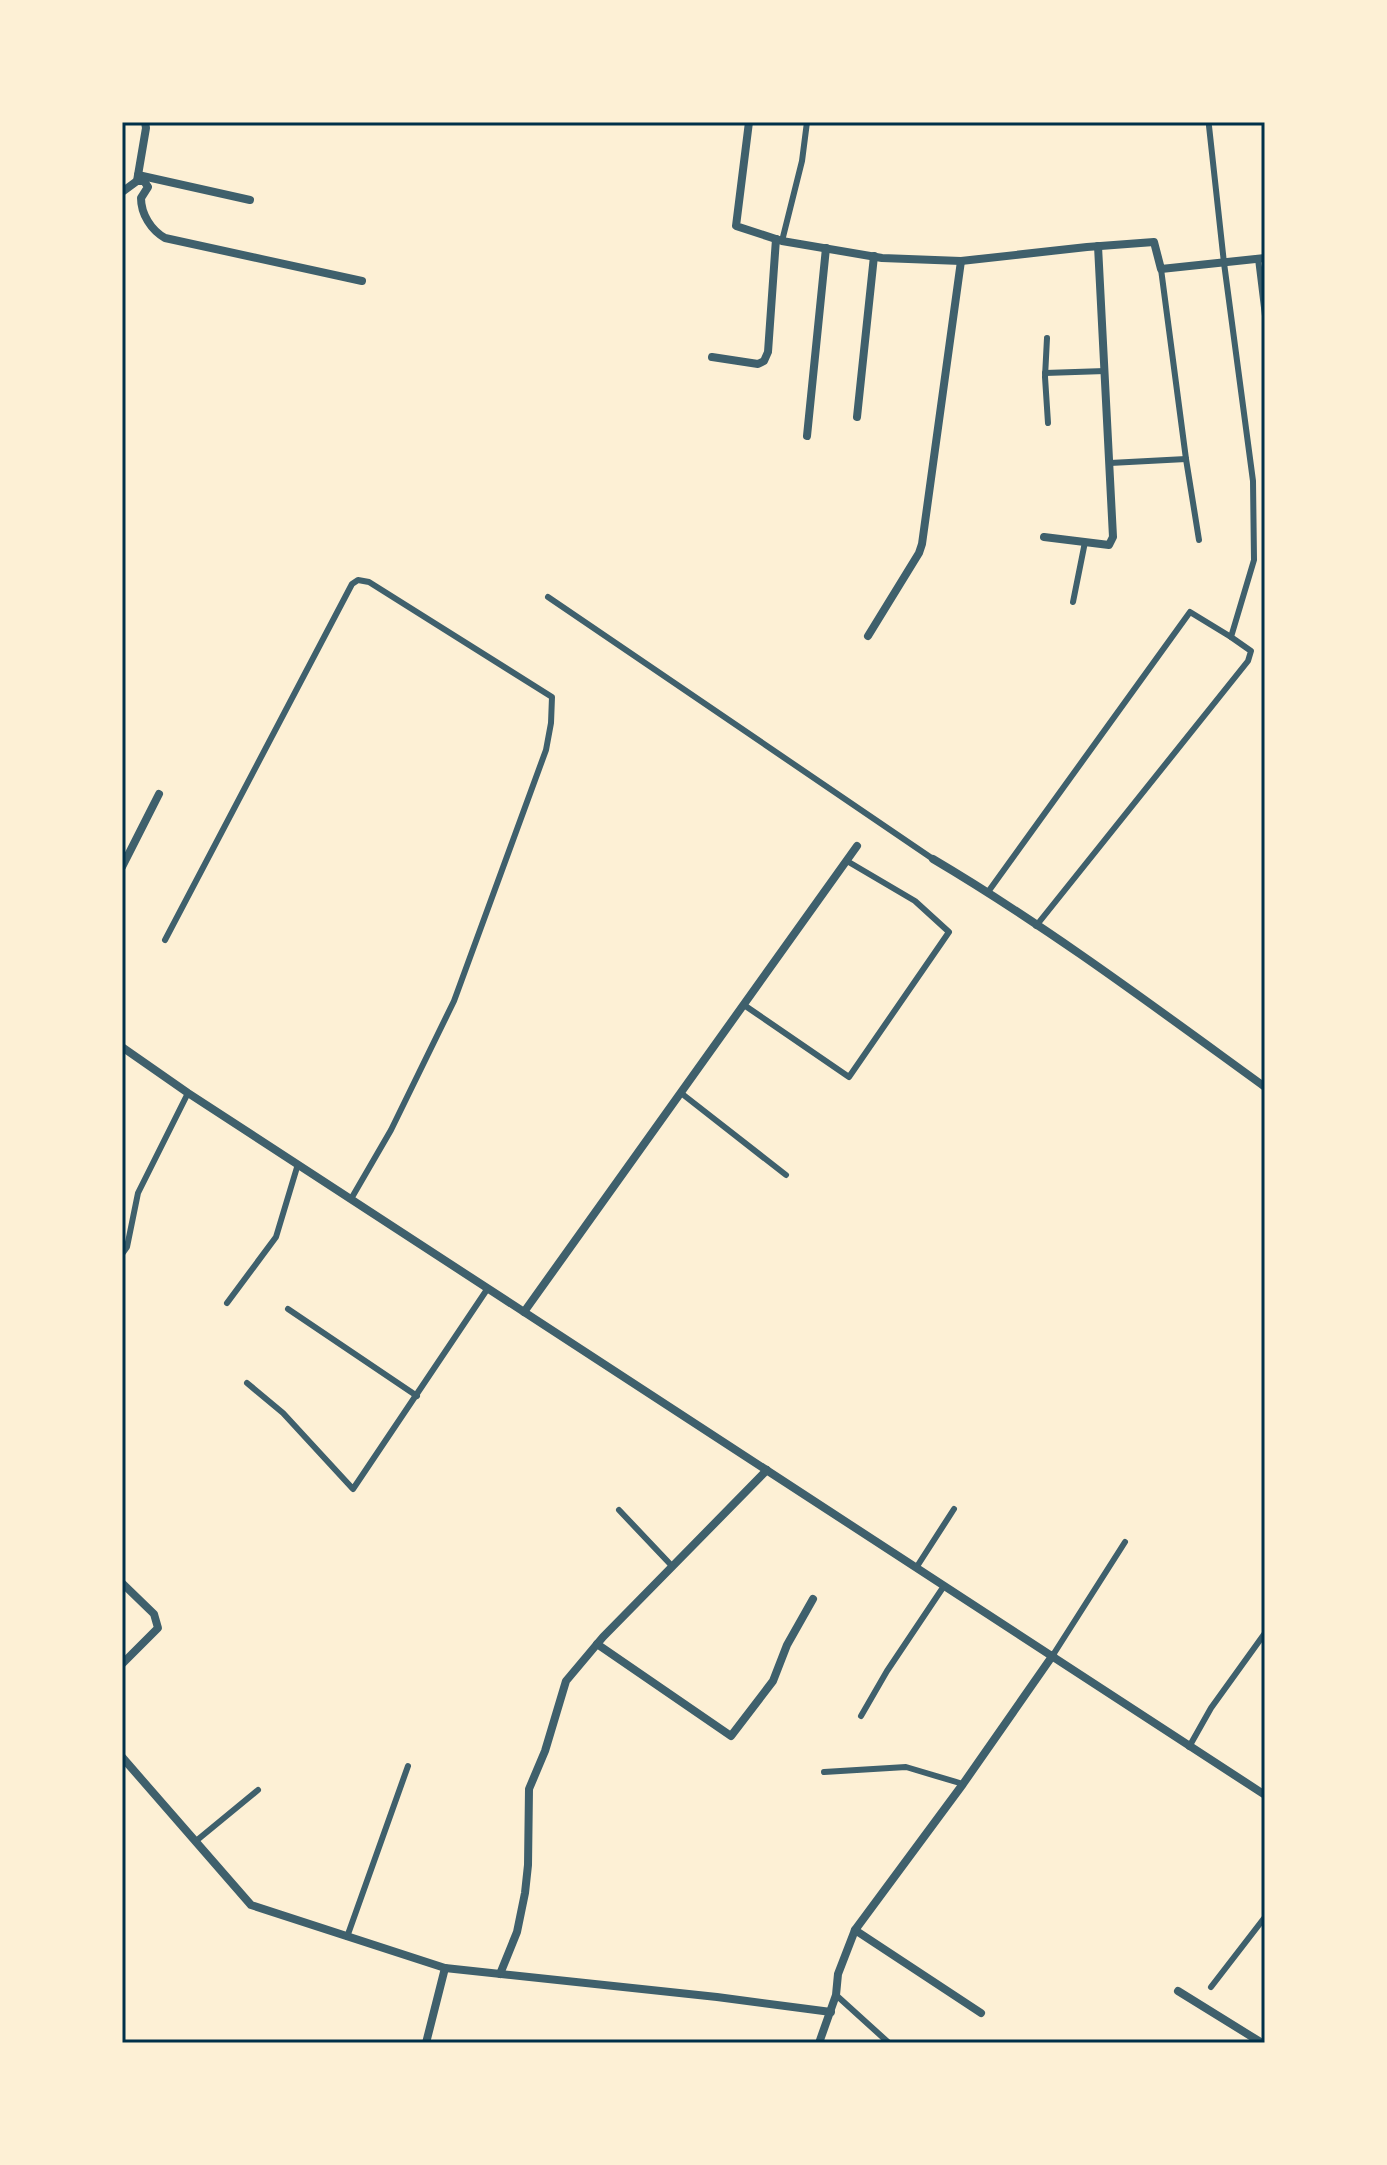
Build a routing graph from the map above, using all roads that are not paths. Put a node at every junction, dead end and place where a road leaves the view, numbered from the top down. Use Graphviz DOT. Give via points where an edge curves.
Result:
graph roads {
  1 [pos="145,122"];
  2 [pos="749,122"];
  3 [pos="807,122"];
  4 [pos="1209,126"];
  5 [pos="138,178"];
  6 [pos="122,192"];
  7 [pos="250,200"];
  8 [pos="779,240"];
  9 [pos="1098,246"];
  10 [pos="826,248"];
  11 [pos="874,256"];
  12 [pos="1261,258"];
  13 [pos="961,261"];
  14 [pos="1224,263"];
  15 [pos="1161,269"];
  16 [pos="362,281"];
  17 [pos="1265,316"];
  18 [pos="1047,338"];
  19 [pos="712,357"];
  20 [pos="1105,371"];
  21 [pos="1045,373"];
  22 [pos="857,417"];
  23 [pos="1048,423"];
  24 [pos="807,436"];
  25 [pos="1186,459"];
  26 [pos="1110,463"];
  27 [pos="1044,537"];
  28 [pos="1199,540"];
  29 [pos="1085,542"];
  30 [pos="548,597"];
  31 [pos="1073,602"];
  32 [pos="868,636"];
  33 [pos="1231,637"];
  34 [pos="159,794"];
  35 [pos="857,846"];
  36 [pos="933,859"];
  37 [pos="847,861"];
  38 [pos="122,867"];
  39 [pos="988,892"];
  40 [pos="1036,926"];
  41 [pos="165,940"];
  42 [pos="744,1005"];
  43 [pos="122,1047"];
  44 [pos="1265,1087"];
  45 [pos="188,1093"];
  46 [pos="681,1093"];
  47 [pos="298,1164"];
  48 [pos="786,1175"];
  49 [pos="351,1199"];
  50 [pos="122,1254"];
  51 [pos="488,1288"];
  52 [pos="227,1303"];
  53 [pos="288,1309"];
  54 [pos="524,1312"];
  55 [pos="247,1383"];
  56 [pos="417,1396"];
  57 [pos="767,1470"];
  58 [pos="954,1509"];
  59 [pos="619,1510"];
  60 [pos="1125,1542"];
  61 [pos="672,1566"];
  62 [pos="916,1568"];
  63 [pos="122,1583"];
  64 [pos="944,1586"];
  65 [pos="813,1599"];
  66 [pos="1265,1633"];
  67 [pos="597,1644"];
  68 [pos="1053,1655"];
  69 [pos="122,1664"];
  70 [pos="861,1716"];
  71 [pos="1189,1747"];
  72 [pos="122,1757"];
  73 [pos="408,1766"];
  74 [pos="824,1772"];
  75 [pos="963,1784"];
  76 [pos="258,1790"];
  77 [pos="1265,1795"];
  78 [pos="196,1841"];
  79 [pos="1265,1917"];
  80 [pos="855,1930"];
  81 [pos="347,1937"];
  82 [pos="445,1968"];
  83 [pos="500,1974"];
  84 [pos="1211,1987"];
  85 [pos="1178,1991"];
  86 [pos="836,1995"];
  87 [pos="831,2012"];
  88 [pos="981,2013"];
  89 [pos="426,2043"];
  90 [pos="819,2043"];
  91 [pos="889,2043"];
  92 [pos="1262,2043"];
  1 -- 5 [label="street"];
  2 -- 8 [label="street" via="736,226"];
  3 -- 8 [label="lane" via="802,161"];
  4 -- 14 [label="lane"];
  5 -- 6 [label="street"];
  5 -- 7 [label="street"];
  5 -- 16 [label="street" via="148,187 141,198 144,214 165,238"];
  8 -- 10 [label="street"];
  8 -- 19 [label="street" via="764,361"];
  9 -- 13 [label="street"];
  9 -- 15 [label="street" via="1154,242"];
  9 -- 20 [label="street"];
  10 -- 11 [label="street"];
  10 -- 24 [label="street"];
  11 -- 13 [label="street"];
  11 -- 22 [label="street"];
  12 -- 14 [label="street"];
  12 -- 17 [label="lane"];
  13 -- 32 [label="street" via="922,544"];
  14 -- 15 [label="street"];
  14 -- 33 [label="lane" via="1253,481 1254,560"];
  15 -- 25 [label="lane"];
  18 -- 21 [label="lane"];
  20 -- 21 [label="lane"];
  20 -- 26 [label="street"];
  21 -- 23 [label="lane"];
  25 -- 26 [label="lane"];
  25 -- 28 [label="lane"];
  26 -- 29 [label="street" via="1113,537 1109,545"];
  27 -- 29 [label="street"];
  29 -- 31 [label="lane"];
  30 -- 36 [label="lane"];
  33 -- 39 [label="lane" via="1190,612"];
  33 -- 40 [label="lane" via="1251,651 1248,661"];
  34 -- 38 [label="street"];
  35 -- 37 [label="street"];
  36 -- 39 [label="street"];
  37 -- 42 [label="street"];
  37 -- 42 [label="lane" via="915,901 949,932 849,1077"];
  39 -- 40 [label="street"];
  40 -- 44 [label="street"];
  41 -- 49 [label="lane" via="358,580 552,697 546,750 454,1001"];
  42 -- 46 [label="street"];
  43 -- 45 [label="street"];
  45 -- 47 [label="street"];
  45 -- 50 [label="lane" via="138,1193"];
  46 -- 48 [label="lane"];
  46 -- 54 [label="street"];
  47 -- 49 [label="street"];
  47 -- 52 [label="lane" via="276,1237"];
  49 -- 51 [label="street"];
  51 -- 54 [label="street"];
  51 -- 56 [label="lane"];
  53 -- 56 [label="lane"];
  54 -- 57 [label="street"];
  55 -- 56 [label="lane" via="283,1413 353,1489"];
  57 -- 61 [label="street"];
  57 -- 62 [label="street"];
  58 -- 62 [label="lane"];
  59 -- 61 [label="lane"];
  60 -- 68 [label="lane"];
  61 -- 67 [label="street"];
  62 -- 64 [label="street"];
  63 -- 69 [label="street" via="154,1614 158,1628"];
  64 -- 68 [label="street"];
  64 -- 70 [label="lane"];
  65 -- 67 [label="street" via="773,1681 731,1736"];
  66 -- 71 [label="lane"];
  67 -- 83 [label="street" via="566,1681 529,1789 525,1893"];
  68 -- 71 [label="street"];
  68 -- 75 [label="street"];
  71 -- 77 [label="street"];
  72 -- 78 [label="street"];
  73 -- 81 [label="lane"];
  74 -- 75 [label="lane" via="906,1767"];
  75 -- 80 [label="street"];
  76 -- 78 [label="lane"];
  78 -- 81 [label="street" via="251,1905"];
  79 -- 84 [label="lane"];
  80 -- 86 [label="street"];
  80 -- 88 [label="street"];
  81 -- 82 [label="street"];
  82 -- 83 [label="street"];
  82 -- 89 [label="street"];
  83 -- 87 [label="street"];
  85 -- 92 [label="street"];
  86 -- 87 [label="street"];
  86 -- 91 [label="lane"];
  87 -- 90 [label="street"];
}
